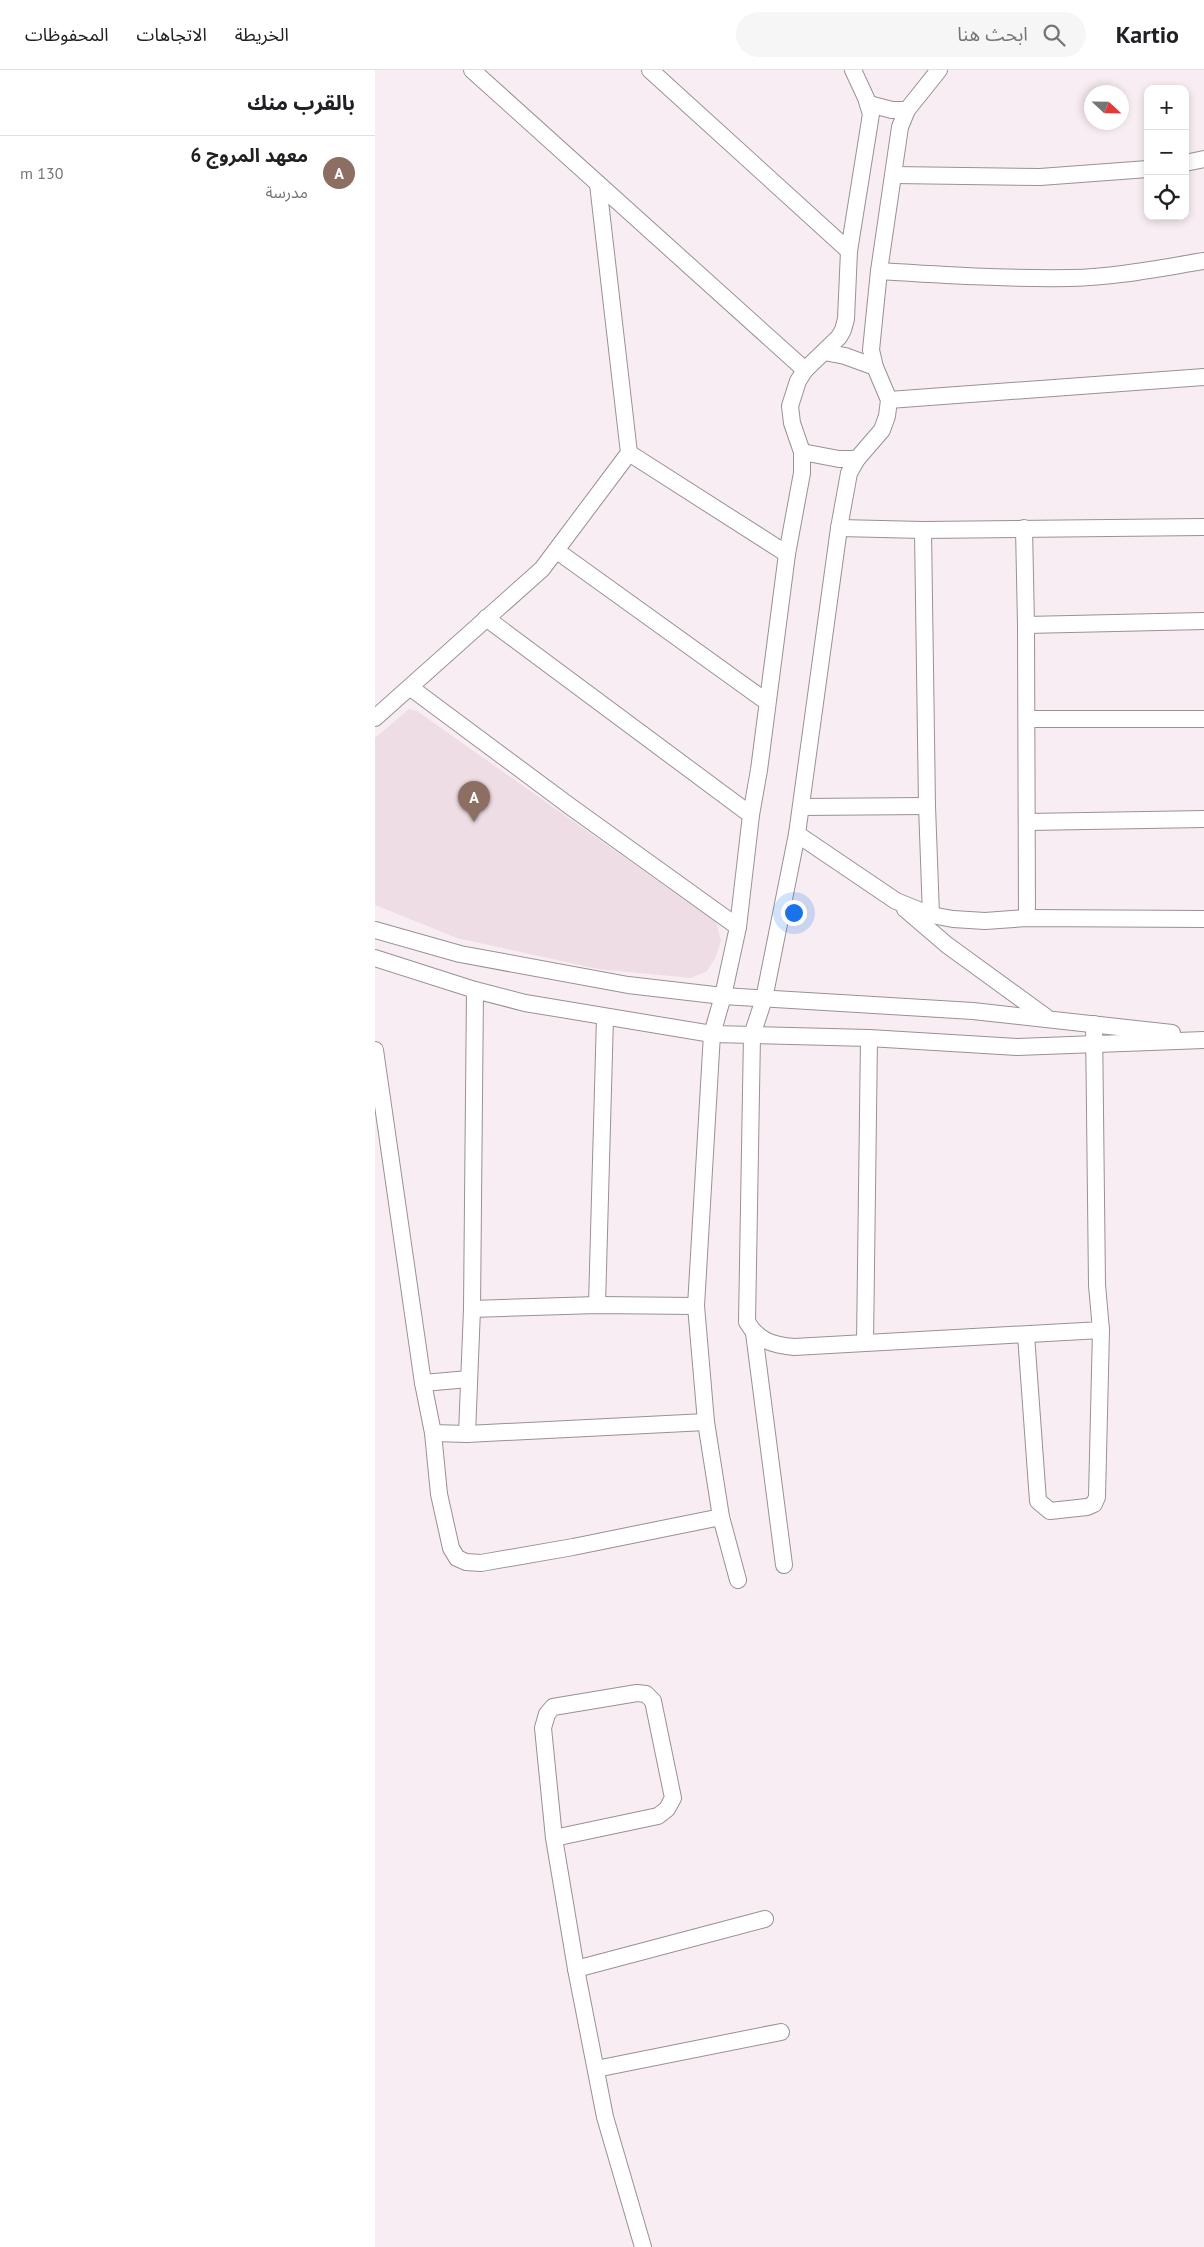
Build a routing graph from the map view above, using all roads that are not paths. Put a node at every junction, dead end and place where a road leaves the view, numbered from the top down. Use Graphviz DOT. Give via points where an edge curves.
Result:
graph roads {
  1 [pos="473,70"];
  2 [pos="650,70"];
  3 [pos="853,70"];
  4 [pos="939,70"];
  5 [pos="869,104"];
  6 [pos="907,110"];
  7 [pos="1204,159"];
  8 [pos="1189,162"];
  9 [pos="1144,169"];
  10 [pos="894,175"];
  11 [pos="598,184"];
  12 [pos="849,251"];
  13 [pos="1204,261"];
  14 [pos="879,271"];
  15 [pos="824,352"];
  16 [pos="875,367"];
  17 [pos="805,370"];
  18 [pos="1204,378"];
  19 [pos="889,400"];
  20 [pos="802,452"];
  21 [pos="629,453"];
  22 [pos="857,459"];
  23 [pos="1204,527"];
  24 [pos="839,528"];
  25 [pos="1024,528"];
  26 [pos="923,530"];
  27 [pos="557,551"];
  28 [pos="787,554"];
  29 [pos="486,618"];
  30 [pos="1204,621"];
  31 [pos="1027,625"];
  32 [pos="411,688"];
  33 [pos="767,702"];
  34 [pos="375,718"];
  35 [pos="1027,719"];
  36 [pos="1204,719"];
  37 [pos="927,806"];
  38 [pos="801,807"];
  39 [pos="751,815"];
  40 [pos="1204,819"];
  41 [pos="1028,822"];
  42 [pos="797,834"];
  43 [pos="896,901"];
  44 [pos="931,915"];
  45 [pos="1027,918"];
  46 [pos="1204,919"];
  47 [pos="738,927"];
  48 [pos="375,930"];
  49 [pos="375,958"];
  50 [pos="475,990"];
  51 [pos="723,996"];
  52 [pos="764,998"];
  53 [pos="605,1017"];
  54 [pos="1047,1018"];
  55 [pos="1094,1024"];
  56 [pos="712,1034"];
  57 [pos="753,1035"];
  58 [pos="869,1038"];
  59 [pos="1204,1039"];
  60 [pos="1094,1044"];
  61 [pos="375,1050"];
  62 [pos="597,1304"];
  63 [pos="696,1306"];
  64 [pos="471,1309"];
  65 [pos="1101,1330"];
  66 [pos="754,1333"];
  67 [pos="1026,1335"];
  68 [pos="865,1343"];
  69 [pos="469,1380"];
  70 [pos="423,1383"];
  71 [pos="706,1422"];
  72 [pos="433,1433"];
  73 [pos="467,1434"];
  74 [pos="721,1517"];
  75 [pos="784,1565"];
  76 [pos="738,1580"];
  77 [pos="554,1838"];
  78 [pos="765,1919"];
  79 [pos="576,1969"];
  80 [pos="781,2032"];
  81 [pos="596,2069"];
  82 [pos="643,2247"];
  1 -- 11 [label="street"];
  2 -- 12 [label="street"];
  3 -- 5 [label="street"];
  4 -- 6 [label="street"];
  5 -- 6 [label="street"];
  5 -- 12 [label="street" via="870,124"];
  6 -- 10 [label="street" via="900,127"];
  7 -- 8 [label="street"];
  9 -- 10 [label="street" via="1040,177"];
  10 -- 14 [label="street"];
  11 -- 17 [label="street"];
  11 -- 21 [label="street"];
  12 -- 15 [label="street" via="846,319 839,337"];
  13 -- 14 [label="street" via="1072,278"];
  14 -- 16 [label="street" via="871,350"];
  15 -- 16 [label="street"];
  15 -- 17 [label="street"];
  16 -- 19 [label="street"];
  17 -- 20 [label="street" via="790,406"];
  18 -- 19 [label="street"];
  19 -- 22 [label="street" via="882,430"];
  20 -- 22 [label="street"];
  20 -- 28 [label="street" via="799,495"];
  21 -- 27 [label="street"];
  21 -- 28 [label="street"];
  22 -- 24 [label="street" via="849,473"];
  23 -- 25 [label="street"];
  24 -- 26 [label="street"];
  24 -- 38 [label="street"];
  25 -- 26 [label="street"];
  25 -- 31 [label="street"];
  26 -- 37 [label="street"];
  27 -- 29 [label="street" via="542,569"];
  27 -- 33 [label="street"];
  28 -- 33 [label="street"];
  29 -- 32 [label="street"];
  29 -- 39 [label="street"];
  30 -- 31 [label="street"];
  31 -- 35 [label="street"];
  32 -- 34 [label="street"];
  32 -- 47 [label="street"];
  33 -- 39 [label="street"];
  35 -- 36 [label="street"];
  35 -- 41 [label="street"];
  37 -- 38 [label="street"];
  37 -- 44 [label="street"];
  38 -- 42 [label="street"];
  39 -- 47 [label="street"];
  40 -- 41 [label="street"];
  41 -- 45 [label="street"];
  42 -- 43 [label="street"];
  42 -- 52 [label="street"];
  43 -- 44 [label="street"];
  43 -- 54 [label="street" via="947,945"];
  44 -- 45 [label="street" via="965,920"];
  45 -- 46 [label="street"];
  47 -- 51 [label="street"];
  48 -- 51 [label="street" via="460,954 547,972"];
  49 -- 50 [label="street"];
  50 -- 53 [label="street" via="525,1003"];
  50 -- 64 [label="street"];
  51 -- 52 [label="street"];
  51 -- 56 [label="street"];
  52 -- 54 [label="street"];
  52 -- 57 [label="street"];
  53 -- 56 [label="street"];
  53 -- 62 [label="street"];
  54 -- 55 [label="street"];
  55 -- 59 [label="street"];
  55 -- 60 [label="street"];
  56 -- 57 [label="street"];
  56 -- 63 [label="street"];
  57 -- 58 [label="street"];
  57 -- 66 [label="street" via="747,1322"];
  58 -- 60 [label="street" via="1017,1047"];
  58 -- 68 [label="street"];
  59 -- 60 [label="street"];
  60 -- 65 [label="street" via="1097,1285"];
  61 -- 70 [label="street"];
  62 -- 63 [label="street"];
  62 -- 64 [label="street"];
  63 -- 71 [label="street"];
  64 -- 69 [label="street"];
  65 -- 67 [label="street"];
  65 -- 67 [label="street" via="1097,1497 1087,1507 1050,1511 1038,1501"];
  66 -- 68 [label="street" via="779,1346 794,1348"];
  66 -- 75 [label="street"];
  67 -- 68 [label="street"];
  69 -- 70 [label="street"];
  69 -- 73 [label="street"];
  70 -- 72 [label="street"];
  71 -- 73 [label="street"];
  71 -- 74 [label="street"];
  72 -- 73 [label="street"];
  72 -- 74 [label="street" via="439,1494 451,1548 457,1558 466,1562 573,1547"];
  74 -- 76 [label="street"];
  77 -- 77 [label="street" via="657,1816 667,1808 673,1798 653,1701 646,1694 637,1692 553,1707 547,1714 543,1728"];
  77 -- 79 [label="street"];
  78 -- 79 [label="street"];
  79 -- 81 [label="street"];
  80 -- 81 [label="street"];
  81 -- 82 [label="street" via="605,2117"];
}
